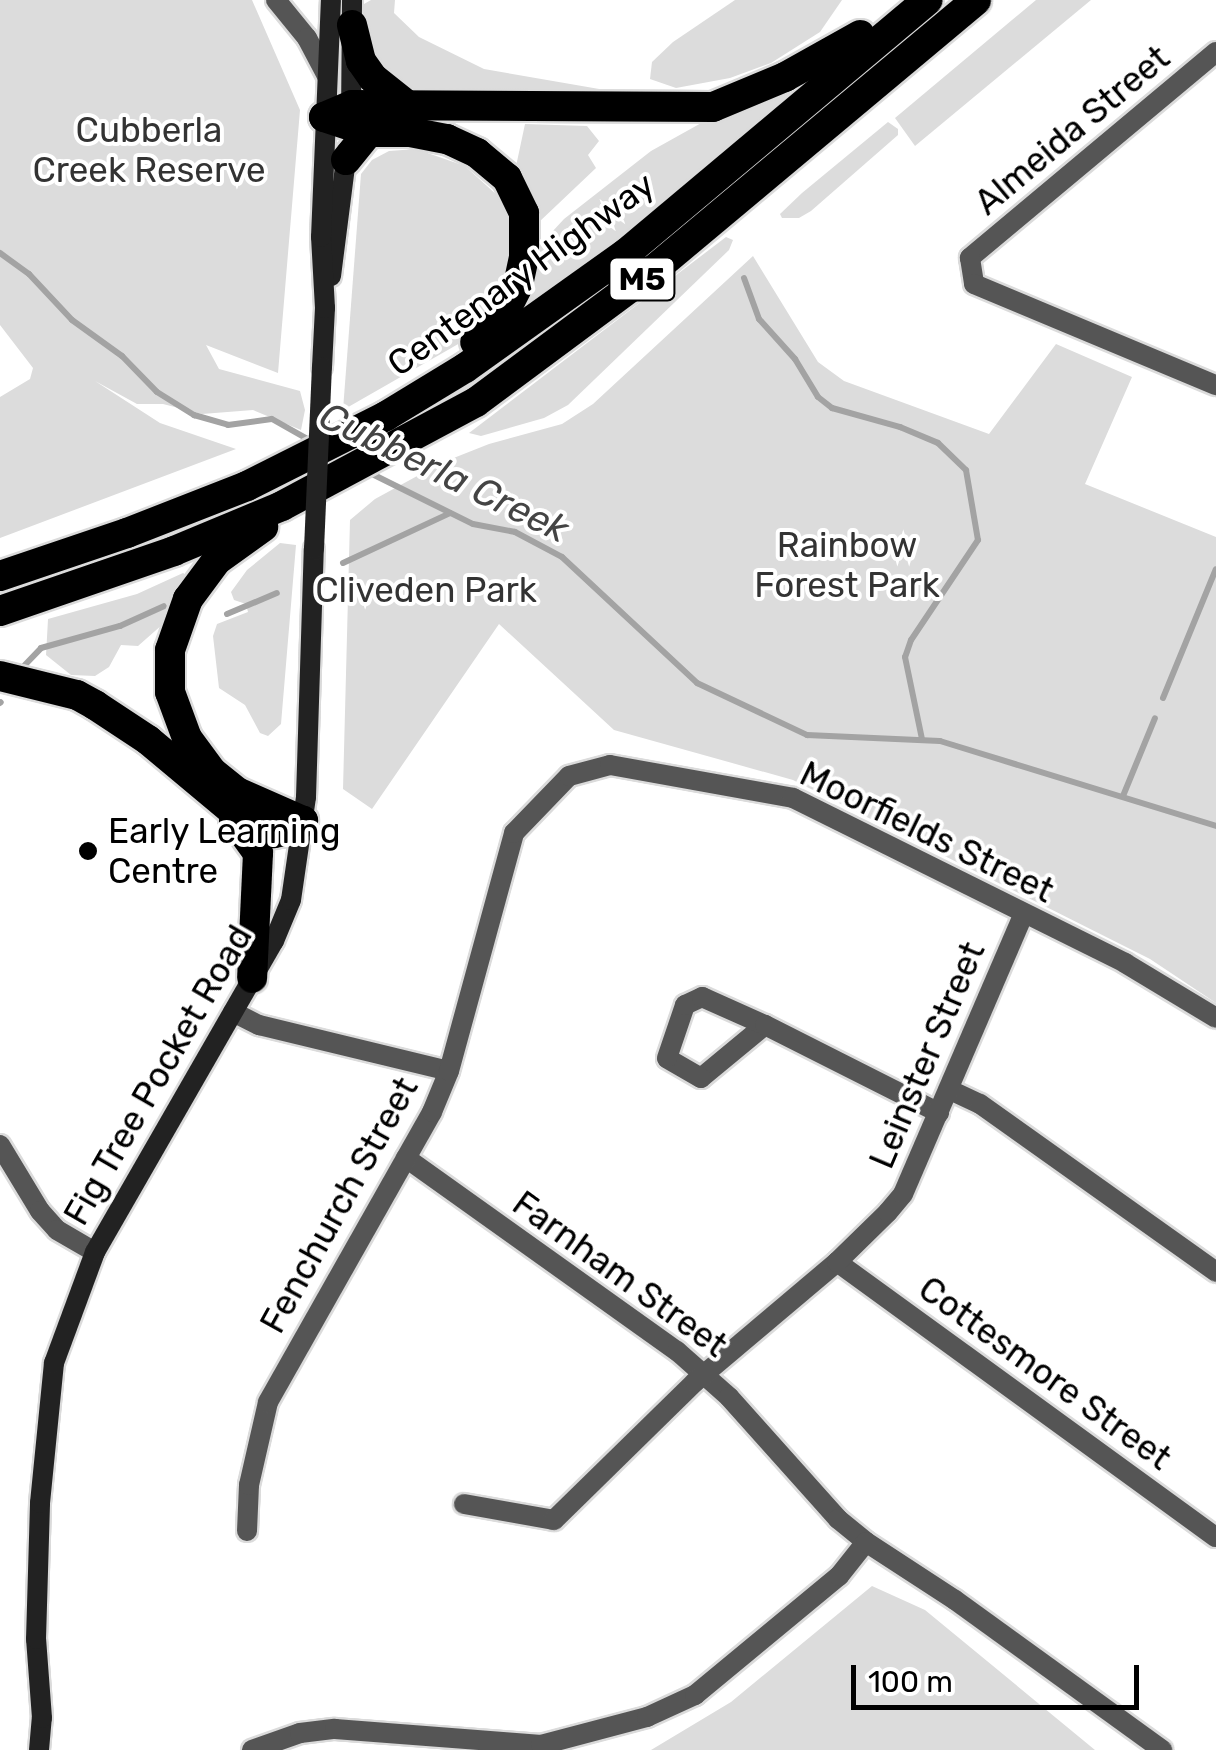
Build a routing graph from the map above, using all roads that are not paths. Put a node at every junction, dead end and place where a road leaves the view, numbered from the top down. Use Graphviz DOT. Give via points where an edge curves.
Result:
graph roads {
  1 [pos="276,0"];
  2 [pos="330,0"];
  3 [pos="912,0"];
  4 [pos="928,0"];
  5 [pos="976,0"];
  6 [pos="352,12"];
  7 [pos="1216,52"];
  8 [pos="327,76"];
  9 [pos="408,105"];
  10 [pos="349,120"];
  11 [pos="346,160"];
  12 [pos="325,308"];
  13 [pos="466,368"];
  14 [pos="1216,385"];
  15 [pos="282,506"];
  16 [pos="0,576"];
  17 [pos="0,611"];
  18 [pos="0,676"];
  19 [pos="589,768"];
  20 [pos="211,796"];
  21 [pos="303,821"];
  22 [pos="1023,916"];
  23 [pos="252,978"];
  24 [pos="233,1012"];
  25 [pos="1216,1018"];
  26 [pos="765,1025"];
  27 [pos="449,1070"];
  28 [pos="950,1090"];
  29 [pos="939,1113"];
  30 [pos="0,1145"];
  31 [pos="406,1158"];
  32 [pos="95,1252"];
  33 [pos="837,1262"];
  34 [pos="1216,1272"];
  35 [pos="705,1374"];
  36 [pos="464,1504"];
  37 [pos="247,1531"];
  38 [pos="1216,1537"];
  39 [pos="866,1542"];
  40 [pos="605,1740"];
  41 [pos="39,1750"];
  42 [pos="252,1750"];
  43 [pos="1162,1750"];
  1 -- 8 [label="street"];
  2 -- 8 [label="main road, Fig Tree Pocket Road"];
  3 -- 9 [label="highway" via="843,46 713,107"];
  4 -- 13 [label="highway, Centenary Highway / M5" via="625,254"];
  5 -- 15 [label="highway, Centenary Highway / M5" via="599,312 476,402"];
  6 -- 9 [label="highway" via="361,61"];
  6 -- 10 [label="main road, Fig Tree Pocket Road"];
  7 -- 14 [label="street, Almeida Street" via="970,258 974,284"];
  8 -- 10 [label="main road, Fig Tree Pocket Road"];
  9 -- 10 [label="highway"];
  10 -- 11 [label="highway"];
  10 -- 12 [label="main road, Fig Tree Pocket Road" via="321,237"];
  10 -- 13 [label="highway" via="447,139 477,154 507,178 524,213 518,286 503,316 474,343"];
  11 -- 12 [label="main road, Fig Tree Pocket Road"];
  12 -- 21 [label="main road, Fig Tree Pocket Road, bridge"];
  13 -- 16 [label="highway, Centenary Highway / M5" via="355,432 193,508"];
  15 -- 17 [label="highway, Centenary Highway / M5"];
  15 -- 21 [label="highway" via="259,532 217,560 188,599 170,650 170,692 182,729 212,772 237,792"];
  18 -- 20 [label="highway" via="95,704"];
  19 -- 22 [label="street, Moorfields Street" via="610,765 793,798"];
  19 -- 27 [label="street, Fenchurch Street" via="569,776 514,833"];
  20 -- 21 [label="highway" via="272,832 287,833"];
  20 -- 23 [label="highway" via="258,853"];
  21 -- 23 [label="main road, Fig Tree Pocket Road" via="291,900"];
  22 -- 25 [label="street, Moorfields Street" via="1125,964"];
  22 -- 28 [label="street, Leinster Street"];
  23 -- 24 [label="main road, Fig Tree Pocket Road"];
  24 -- 27 [label="street" via="259,1025"];
  24 -- 32 [label="main road, Fig Tree Pocket Road"];
  26 -- 26 [label="street" via="702,997 685,1005 667,1058 701,1078"];
  26 -- 29 [label="street"];
  27 -- 31 [label="street, Fenchurch Street"];
  28 -- 29 [label="street, Leinster Street"];
  28 -- 34 [label="street" via="980,1104"];
  29 -- 33 [label="street, Leinster Street" via="904,1194"];
  30 -- 32 [label="street" via="40,1212"];
  31 -- 35 [label="street, Farnham Street"];
  31 -- 37 [label="street, Fenchurch Street" via="268,1402 249,1485"];
  32 -- 41 [label="main road, Fig Tree Pocket Road" via="54,1363 40,1503"];
  33 -- 35 [label="street, Leinster Street"];
  33 -- 38 [label="street, Cottesmore Street"];
  35 -- 36 [label="street, Leinster Street" via="554,1520"];
  35 -- 39 [label="street, Farnham Street"];
  39 -- 40 [label="street" via="839,1576 695,1695"];
  39 -- 43 [label="street, Farnham Street"];
  40 -- 42 [label="street" via="541,1745 335,1729"];
}
